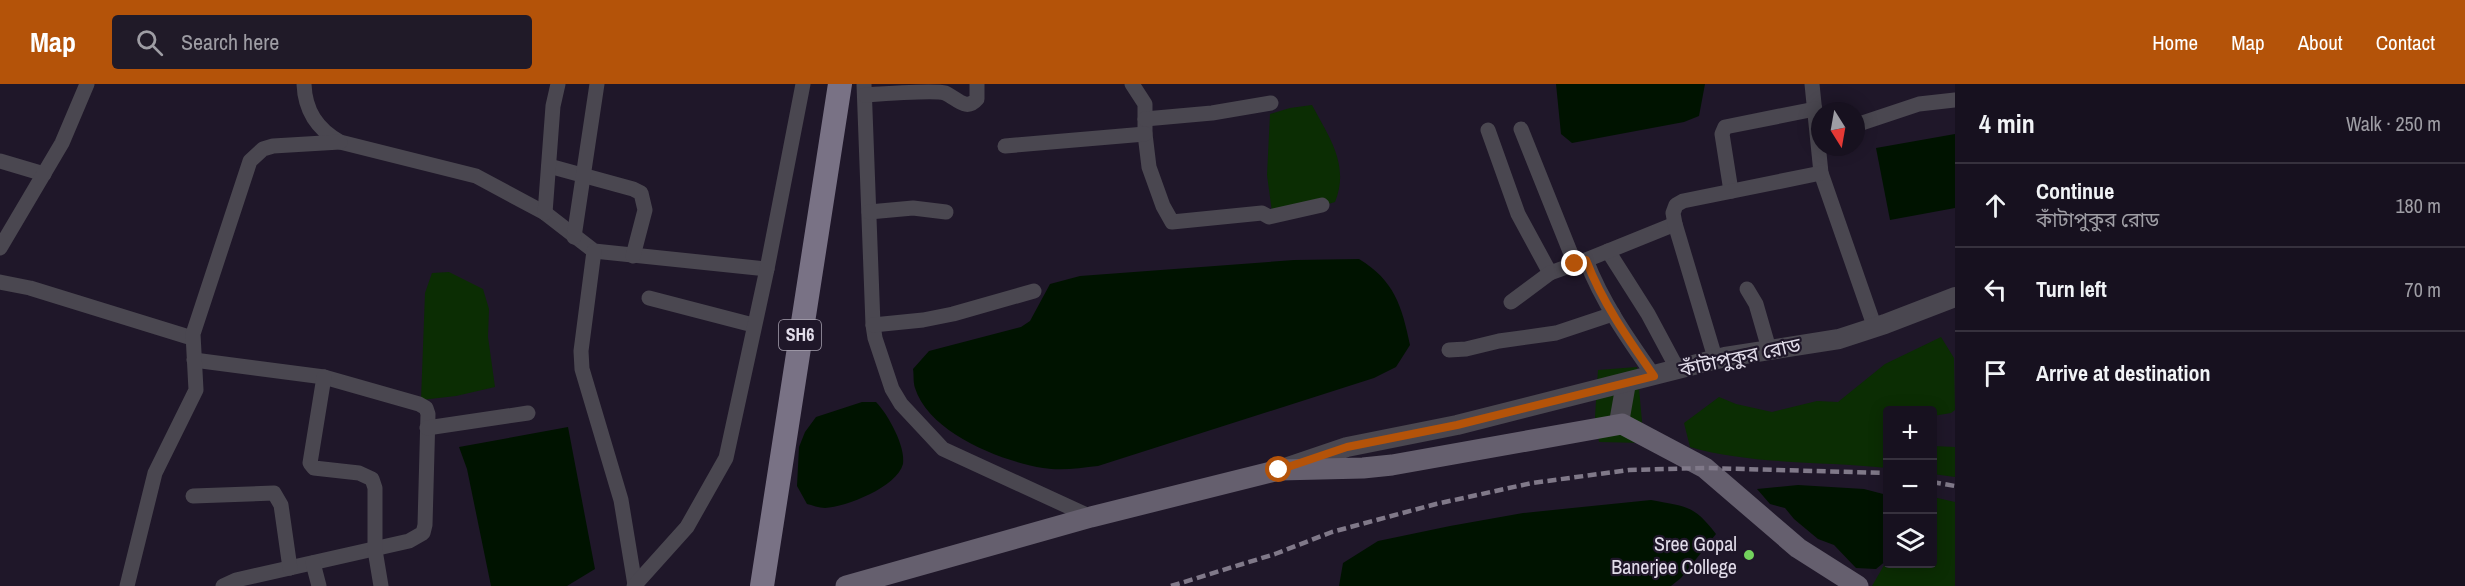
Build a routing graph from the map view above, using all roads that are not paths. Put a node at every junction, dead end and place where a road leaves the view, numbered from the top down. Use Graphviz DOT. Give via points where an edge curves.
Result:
graph roads {
  1 [pos="87,84"];
  2 [pos="304,84"];
  3 [pos="558,84"];
  4 [pos="597,84"];
  5 [pos="802,84"];
  6 [pos="840,84"];
  7 [pos="977,84"];
  8 [pos="1132,84"];
  9 [pos="1812,84"];
  10 [pos="864,89"];
  11 [pos="1955,100"];
  12 [pos="1814,102"];
  13 [pos="1271,103"];
  14 [pos="1811,110"];
  15 [pos="1865,122"];
  16 [pos="1145,127"];
  17 [pos="1521,129"];
  18 [pos="1488,130"];
  19 [pos="340,142"];
  20 [pos="1005,146"];
  21 [pos="1820,156"];
  22 [pos="0,161"];
  23 [pos="549,166"];
  24 [pos="1821,173"];
  25 [pos="44,174"];
  26 [pos="583,175"];
  27 [pos="1731,191"];
  28 [pos="1322,205"];
  29 [pos="869,212"];
  30 [pos="946,212"];
  31 [pos="545,213"];
  32 [pos="1675,224"];
  33 [pos="574,237"];
  34 [pos="0,248"];
  35 [pos="594,251"];
  36 [pos="1608,251"];
  37 [pos="633,255"];
  38 [pos="1580,262"];
  39 [pos="767,269"];
  40 [pos="1550,273"];
  41 [pos="0,282"];
  42 [pos="1748,289"];
  43 [pos="1034,291"];
  44 [pos="1955,297"];
  45 [pos="649,298"];
  46 [pos="1511,302"];
  47 [pos="1613,314"];
  48 [pos="753,325"];
  49 [pos="873,325"];
  50 [pos="1875,328"];
  51 [pos="192,338"];
  52 [pos="1769,349"];
  53 [pos="1449,350"];
  54 [pos="194,360"];
  55 [pos="1716,360"];
  56 [pos="1678,370"];
  57 [pos="1654,376"];
  58 [pos="324,377"];
  59 [pos="1626,383"];
  60 [pos="528,413"];
  61 [pos="1622,424"];
  62 [pos="427,428"];
  63 [pos="1279,470"];
  64 [pos="193,496"];
  65 [pos="1091,517"];
  66 [pos="375,550"];
  67 [pos="313,563"];
  68 [pos="290,568"];
  69 [pos="260,580"];
  70 [pos="635,585"];
  71 [pos="127,586"];
  72 [pos="223,586"];
  73 [pos="319,586"];
  74 [pos="381,586"];
  75 [pos="762,586"];
  76 [pos="846,586"];
  77 [pos="1858,586"];
  1 -- 25 [label="street"];
  2 -- 19 [label="street" via="307,108 313,119"];
  3 -- 23 [label="street"];
  4 -- 26 [label="street"];
  5 -- 39 [label="street"];
  6 -- 75 [label="main road, SH6"];
  7 -- 10 [label="street" via="977,99 965,105 944,92"];
  8 -- 16 [label="street" via="1145,104"];
  9 -- 12 [label="street"];
  10 -- 29 [label="street"];
  11 -- 15 [label="street" via="1919,104"];
  13 -- 16 [label="street"];
  14 -- 27 [label="street" via="1725,127 1722,134"];
  16 -- 20 [label="street"];
  16 -- 28 [label="street" via="1149,167 1172,222 1262,213 1269,217"];
  17 -- 38 [label="street"];
  18 -- 40 [label="street" via="1518,214"];
  19 -- 31 [label="street" via="476,176"];
  19 -- 51 [label="street" via="273,146 250,161"];
  21 -- 24 [label="street"];
  22 -- 25 [label="street"];
  23 -- 26 [label="street"];
  23 -- 31 [label="street"];
  24 -- 27 [label="street"];
  24 -- 50 [label="street"];
  25 -- 34 [label="street"];
  26 -- 33 [label="street"];
  26 -- 37 [label="street" via="641,193 645,210"];
  27 -- 32 [label="street" via="1676,205"];
  29 -- 30 [label="street" via="913,208"];
  29 -- 49 [label="street"];
  31 -- 33 [label="street"];
  32 -- 36 [label="street"];
  32 -- 55 [label="street"];
  33 -- 35 [label="street"];
  35 -- 37 [label="street"];
  35 -- 70 [label="street" via="582,369 621,500"];
  36 -- 38 [label="street"];
  36 -- 56 [label="street"];
  37 -- 39 [label="street"];
  38 -- 40 [label="street"];
  38 -- 47 [label="street"];
  39 -- 48 [label="street"];
  40 -- 46 [label="street"];
  41 -- 51 [label="street"];
  42 -- 52 [label="street"];
  43 -- 49 [label="street" via="953,314"];
  44 -- 50 [label="street, কাঁটাপুকুর রোড"];
  45 -- 48 [label="street"];
  47 -- 53 [label="street" via="1556,333"];
  47 -- 57 [label="street"];
  48 -- 70 [label="street" via="726,458 687,527"];
  49 -- 65 [label="street" via="892,389 943,449"];
  50 -- 52 [label="street, কাঁটাপুকুর রোড" via="1839,339"];
  51 -- 54 [label="street"];
  52 -- 55 [label="street, কাঁটাপুকুর রোড"];
  54 -- 58 [label="street"];
  54 -- 71 [label="street" via="196,390 155,473"];
  55 -- 56 [label="street, কাঁটাপুকুর রোড"];
  56 -- 57 [label="street, কাঁটাপুকুর রোড"];
  57 -- 59 [label="street, কাঁটাপুকুর রোড"];
  58 -- 62 [label="street" via="419,404 426,408"];
  58 -- 66 [label="street" via="310,463 314,468 359,473 372,479"];
  59 -- 61 [label="street"];
  59 -- 63 [label="street, কাঁটাপুকুর রোড" via="1457,425 1347,447"];
  60 -- 62 [label="street"];
  61 -- 63 [label="main road" via="1392,465"];
  61 -- 77 [label="main road" via="1705,468 1798,548"];
  62 -- 66 [label="street" via="423,533 409,542"];
  63 -- 65 [label="main road"];
  64 -- 68 [label="street" via="274,493 280,505"];
  65 -- 76 [label="main road"];
  66 -- 67 [label="street"];
  66 -- 74 [label="street"];
  67 -- 68 [label="street"];
  67 -- 73 [label="street"];
  68 -- 69 [label="street"];
  69 -- 72 [label="street" via="236,580"];
}
